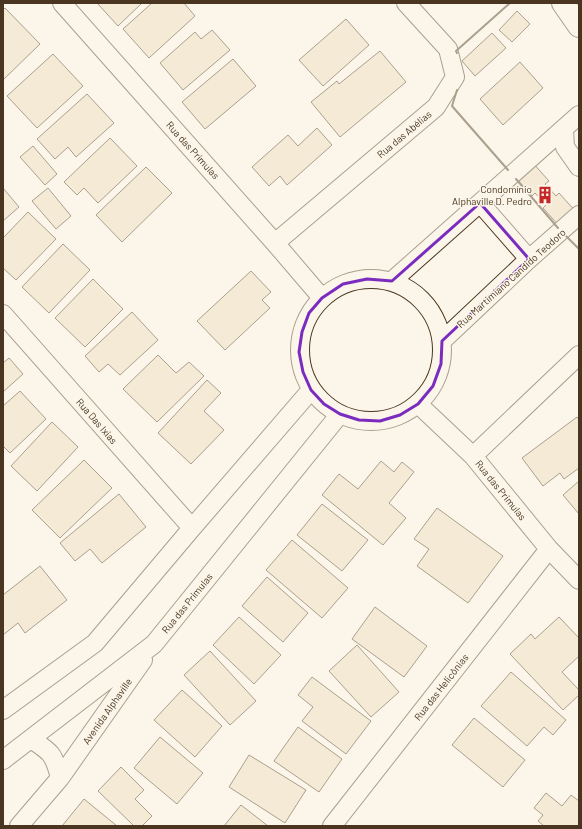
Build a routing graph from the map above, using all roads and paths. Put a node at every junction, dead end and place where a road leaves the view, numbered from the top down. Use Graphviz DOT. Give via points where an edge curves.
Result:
graph roads {
  1 [pos="62,3"];
  2 [pos="406,3"];
  3 [pos="563,3"];
  4 [pos="579,26"];
  5 [pos="579,115"];
  6 [pos="564,129"];
  7 [pos="579,167"];
  8 [pos="480,203"];
  9 [pos="579,215"];
  10 [pos="275,243"];
  11 [pos="530,259"];
  12 [pos="392,281"];
  13 [pos="322,298"];
  14 [pos="3,314"];
  15 [pos="442,341"];
  16 [pos="579,355"];
  17 [pos="311,390"];
  18 [pos="418,404"];
  19 [pos="340,414"];
  20 [pos="473,456"];
  21 [pos="192,528"];
  22 [pos="549,549"];
  23 [pos="579,580"];
  24 [pos="154,644"];
  25 [pos="6,703"];
  26 [pos="31,740"];
  27 [pos="3,760"];
  28 [pos="60,778"];
  29 [pos="19,826"];
  30 [pos="332,826"];
  1 -- 10 [label="street, Rua das Prímulas"];
  2 -- 10 [label="street, Rua das Abélias" via="448,49 455,77 436,107"];
  3 -- 4 [label="street"];
  5 -- 6 [label="street"];
  6 -- 7 [label="street" via="565,147"];
  6 -- 8 [label="street"];
  8 -- 11 [label="street"];
  8 -- 12 [label="street"];
  9 -- 11 [label="street, Rua Martimiano Candido Teodoro"];
  10 -- 13 [label="street, Rua das Prímulas"];
  11 -- 15 [label="street, Rua Martimiano Candido Teodoro"];
  12 -- 13 [label="street" via="367,279 343,284"];
  12 -- 15 [label="street" via="410,290 426,303 437,320"];
  13 -- 17 [label="street" via="309,314 302,332 299,352 302,372"];
  14 -- 21 [label="street, Rua Das Ixias"];
  15 -- 18 [label="street" via="441,364 436,379"];
  16 -- 20 [label="street"];
  17 -- 19 [label="street" via="324,404"];
  17 -- 21 [label="street"];
  18 -- 19 [label="street" via="400,415 380,421 359,420"];
  18 -- 20 [label="street, Rua das Primulas"];
  19 -- 24 [label="street, Rua das Primulas"];
  20 -- 22 [label="street, Rua das Primulas"];
  21 -- 25 [label="street" via="95,643"];
  22 -- 23 [label="street, Rua das Primulas"];
  22 -- 30 [label="street, Rua das Helicônias"];
  24 -- 26 [label="street, Rua das Primulas"];
  24 -- 28 [label="street, Avenida Alphaville"];
  26 -- 27 [label="street, Rua das Primulas"];
  26 -- 28 [label="street" via="48,750 56,761"];
  28 -- 29 [label="street, Avenida Alphaville"];
}
